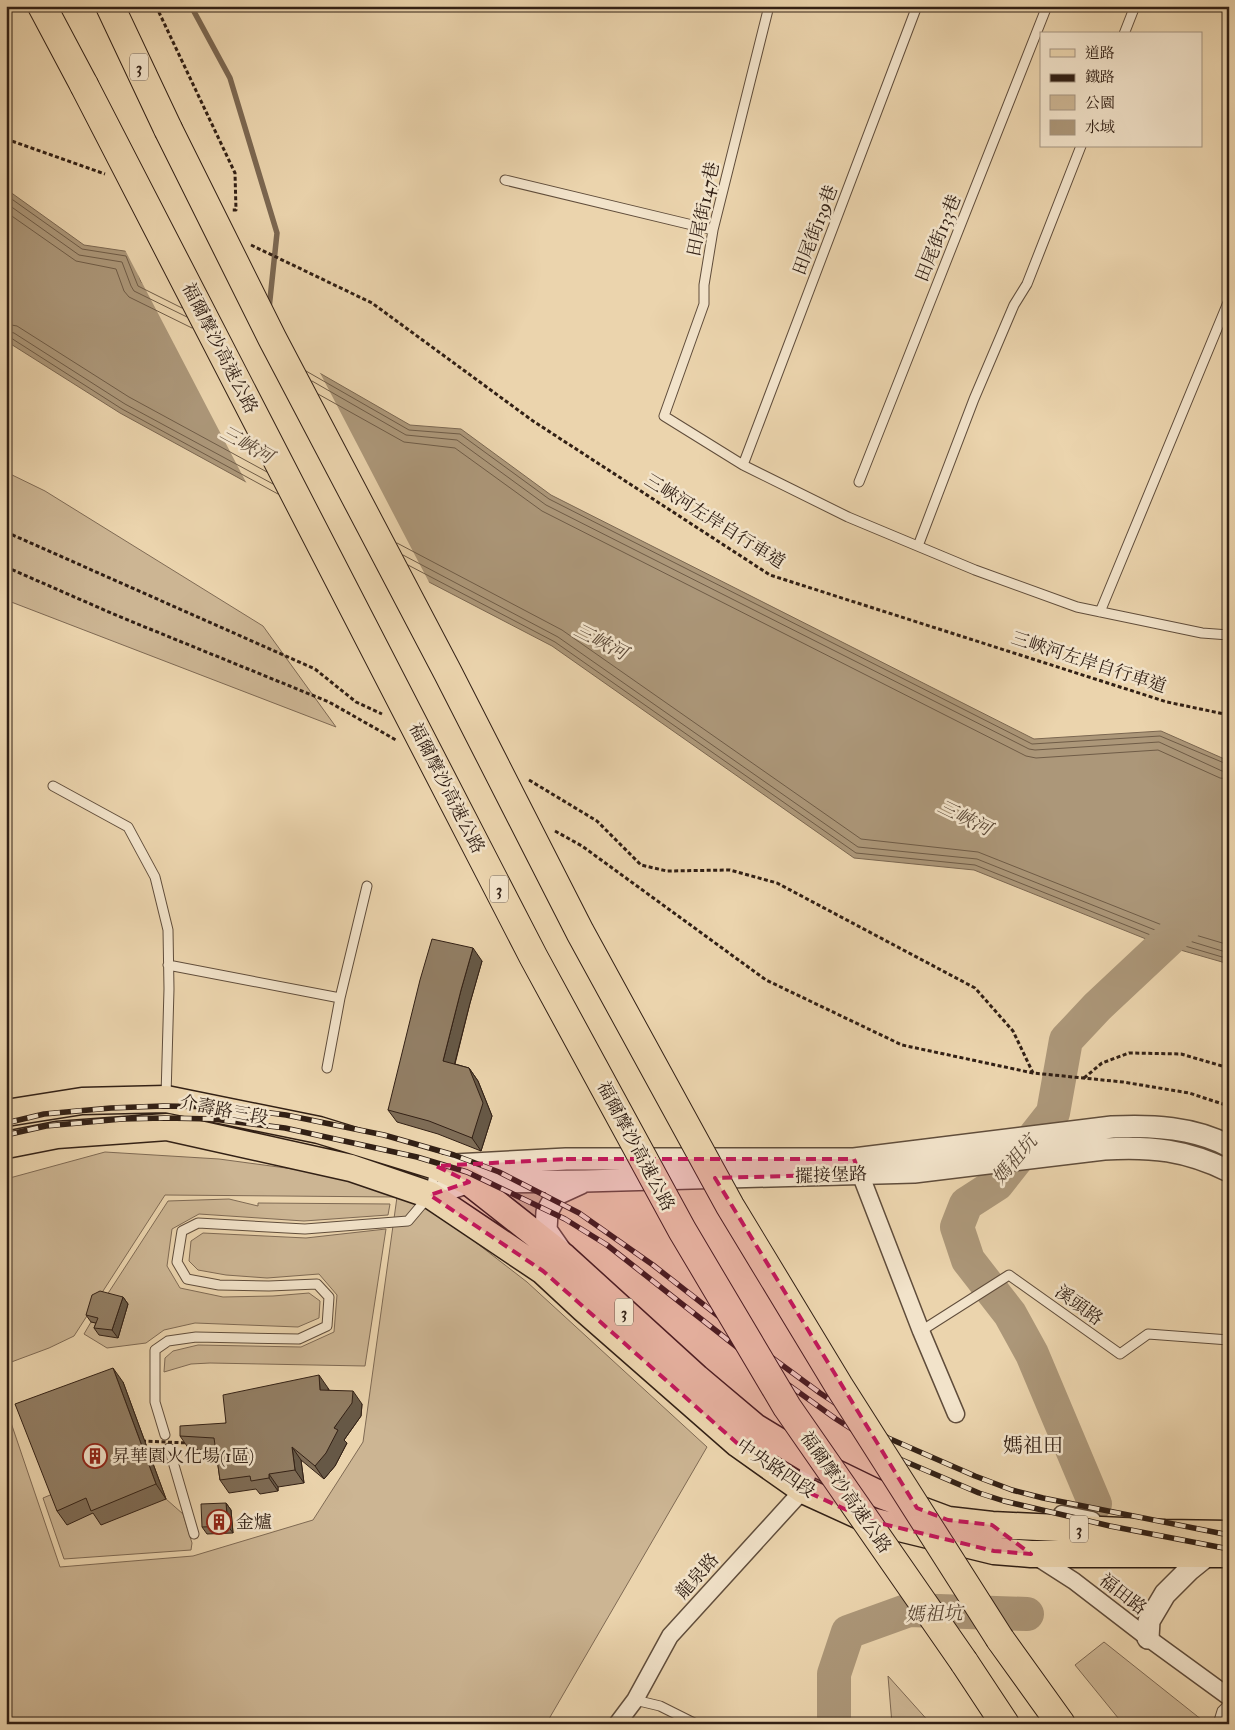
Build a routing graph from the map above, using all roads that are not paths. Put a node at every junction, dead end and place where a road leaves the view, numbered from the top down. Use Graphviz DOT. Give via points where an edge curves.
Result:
graph roads {
  1 [pos="42,6"];
  2 [pos="110,6"];
  3 [pos="769,6"];
  4 [pos="917,6"];
  5 [pos="1047,6"];
  6 [pos="1135,6"];
  7 [pos="1125,32"];
  8 [pos="1080,148"];
  9 [pos="505,180"];
  10 [pos="713,230"];
  11 [pos="1229,300"];
  12 [pos="743,465"];
  13 [pos="858,482"];
  14 [pos="918,546"];
  15 [pos="1100,612"];
  16 [pos="1229,635"];
  17 [pos="53,786"];
  18 [pos="367,886"];
  19 [pos="168,965"];
  20 [pos="340,998"];
  21 [pos="326,1068"];
  22 [pos="166,1099"];
  23 [pos="6,1113"];
  24 [pos="6,1145"];
  25 [pos="1229,1146"];
  26 [pos="912,1162"];
  27 [pos="436,1166"];
  28 [pos="857,1166"];
  29 [pos="1229,1171"];
  30 [pos="584,1181"];
  31 [pos="469,1182"];
  32 [pos="430,1195"];
  33 [pos="564,1257"];
  34 [pos="924,1329"];
  35 [pos="1229,1340"];
  36 [pos="956,1414"];
  37 [pos="165,1435"];
  38 [pos="169,1448"];
  39 [pos="811,1461"];
  40 [pos="803,1490"];
  41 [pos="1062,1514"];
  42 [pos="992,1525"];
  43 [pos="194,1534"];
  44 [pos="1229,1534"];
  45 [pos="1135,1538"];
  46 [pos="1220,1553"];
  47 [pos="1031,1554"];
  48 [pos="1148,1638"];
  49 [pos="635,1700"];
  50 [pos="1227,1704"];
  51 [pos="617,1724"];
  52 [pos="696,1724"];
  53 [pos="1005,1724"];
  54 [pos="1061,1724"];
  55 [pos="1218,1724"];
  1 -- 53 [label="highway, 福爾摩沙高速公路 / 3, bridge" via="533,956 682,1230 787,1407"];
  2 -- 54 [label="highway, 3, bridge" via="272,338 580,932 730,1206 839,1386 1000,1639"];
  3 -- 10 [label="lane, 田尾街147巷"];
  4 -- 12 [label="lane, 田尾街139巷"];
  5 -- 13 [label="lane, 田尾街133巷"];
  6 -- 7 [label="lane"];
  8 -- 14 [label="lane" via="1027,284 1014,306 974,399"];
  9 -- 10 [label="lane"];
  10 -- 12 [label="lane, 田尾街147巷" via="704,304 664,416"];
  11 -- 15 [label="lane"];
  12 -- 14 [label="lane" via="848,517"];
  14 -- 15 [label="lane" via="1077,607"];
  15 -- 16 [label="lane" via="1202,633"];
  17 -- 19 [label="lane" via="128,827 155,877 168,930"];
  18 -- 20 [label="lane"];
  19 -- 20 [label="lane"];
  19 -- 22 [label="lane"];
  20 -- 21 [label="lane"];
  22 -- 23 [label="main road, 介壽路三段 / 3" via="82,1100"];
  22 -- 27 [label="main road, 介壽路三段 / 3" via="319,1130"];
  24 -- 32 [label="main road, 介壽路三段 / 3" via="57,1135 167,1127 351,1168"];
  25 -- 26 [label="street, 擺接堡路" via="1178,1129 1112,1127"];
  26 -- 28 [label="street, 擺接堡路"];
  26 -- 29 [label="street, 擺接堡路" via="1133,1147 1172,1150"];
  27 -- 28 [label="street, 擺接堡路" via="566,1159"];
  27 -- 31 [label="main road, 中央路四段 / 3"];
  27 -- 32 [label="lane"];
  28 -- 30 [label="street, 擺接堡路"];
  28 -- 34 [label="street"];
  30 -- 31 [label="street, 擺接堡路"];
  30 -- 33 [label="street" via="557,1194 547,1212 546,1230"];
  31 -- 32 [label="street, 擺接堡路"];
  31 -- 33 [label="main road, 中央路四段 / 3"];
  32 -- 37 [label="lane" via="408,1221 305,1229 198,1223 182,1231 176,1262 186,1279 219,1285 317,1284 329,1297 327,1326 299,1339 196,1337 168,1341 154,1350 155,1402"];
  32 -- 40 [label="main road, 中央路四段 / 3" via="542,1270 738,1444"];
  33 -- 39 [label="main road, 中央路四段 / 3" via="755,1427"];
  34 -- 35 [label="lane, 溪頭路" via="1009,1275 1120,1354 1148,1334"];
  34 -- 36 [label="street"];
  38 -- 43 [label="lane"];
  39 -- 40 [label="street, 龍泉路"];
  39 -- 42 [label="main road, 中央路四段 / 3" via="881,1495 948,1520"];
  40 -- 47 [label="main road, 中央路四段 / 3" via="871,1521 994,1551"];
  40 -- 49 [label="street, 龍泉路" via="670,1636"];
  41 -- 45 [label="street"];
  42 -- 45 [label="main road, 中央路四段 / 3"];
  42 -- 47 [label="street, 福田路"];
  44 -- 45 [label="main road, 中央路四段 / 3" via="1165,1534"];
  45 -- 46 [label="main road, 中央路四段 / 3"];
  45 -- 47 [label="main road, 中央路四段 / 3"];
  46 -- 48 [label="street" via="1188,1570 1165,1594 1149,1621"];
  47 -- 48 [label="street, 福田路" via="1074,1581"];
  48 -- 50 [label="street, 福田路"];
  49 -- 51 [label="street, 龍泉路"];
  49 -- 52 [label="lane" via="660,1706"];
  50 -- 55 [label="lane"];
}
